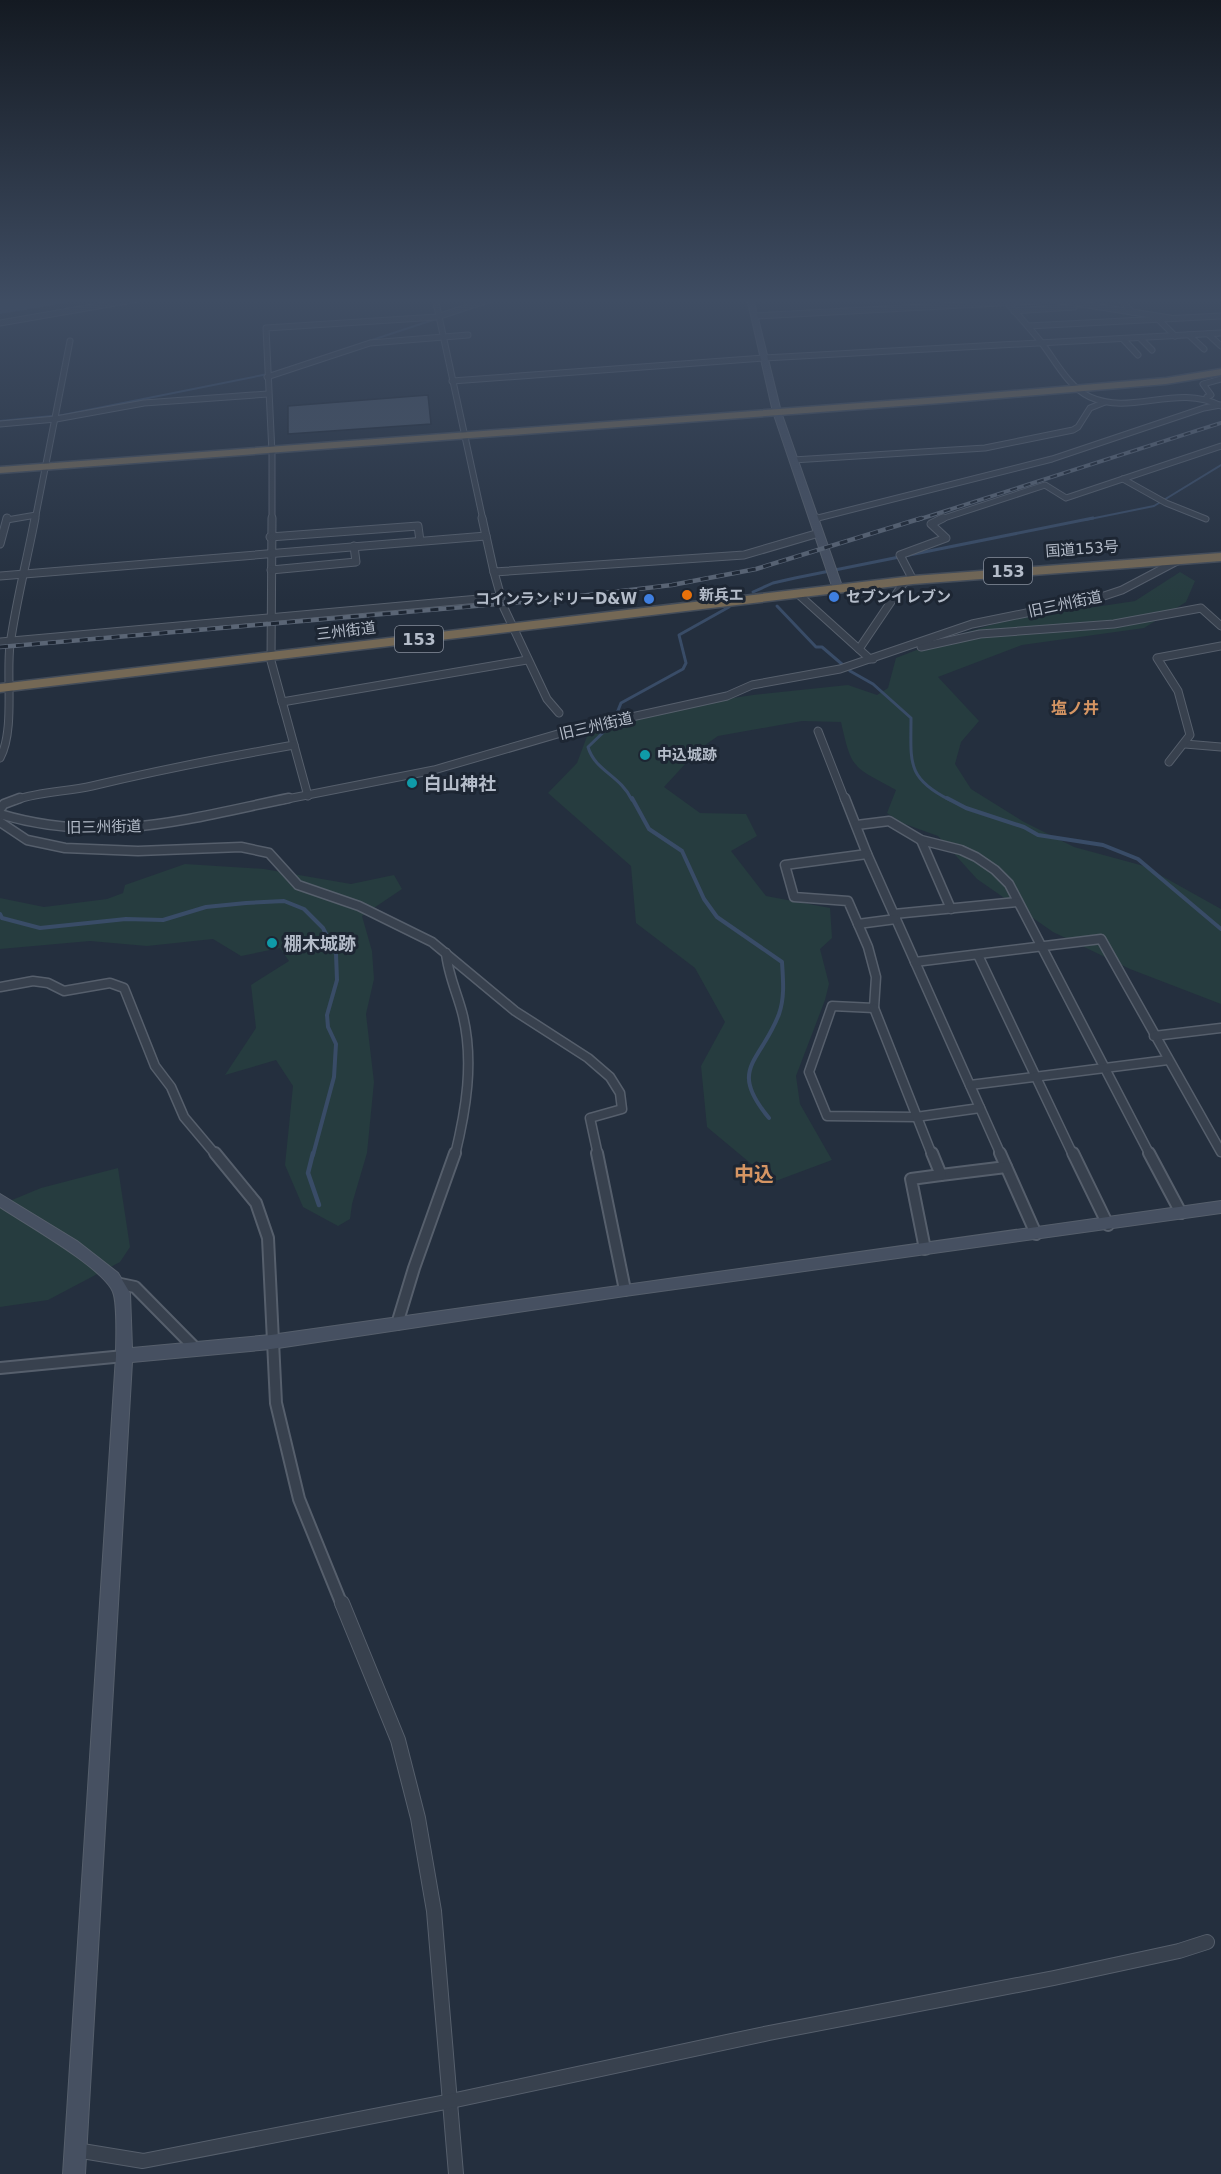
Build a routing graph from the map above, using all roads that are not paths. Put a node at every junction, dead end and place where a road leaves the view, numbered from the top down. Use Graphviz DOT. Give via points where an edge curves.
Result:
graph roads {
  1 [pos="59,399"];
  2 [pos="193,399"];
  3 [pos="268,399"];
  4 [pos="456,399"];
  5 [pos="774,399"];
  6 [pos="901,399"];
  7 [pos="1098,399"];
  8 [pos="1157,399"];
  9 [pos="1105,402"];
  10 [pos="1221,405"];
  11 [pos="776,409"];
  12 [pos="56,417"];
  13 [pos="0,424"];
  14 [pos="463,432"];
  15 [pos="271,445"];
  16 [pos="1221,446"];
  17 [pos="793,460"];
  18 [pos="0,463"];
  19 [pos="46,463"];
  20 [pos="0,470"];
  21 [pos="1123,479"];
  22 [pos="36,515"];
  23 [pos="814,519"];
  24 [pos="1206,519"];
  25 [pos="819,533"];
  26 [pos="317,535"];
  27 [pos="486,536"];
  28 [pos="270,537"];
  29 [pos="420,540"];
  30 [pos="0,544"];
  31 [pos="354,546"];
  32 [pos="318,549"];
  33 [pos="270,554"];
  34 [pos="1221,557"];
  35 [pos="1179,560"];
  36 [pos="271,570"];
  37 [pos="494,572"];
  38 [pos="24,574"];
  39 [pos="0,576"];
  40 [pos="909,580"];
  41 [pos="838,589"];
  42 [pos="798,594"];
  43 [pos="504,608"];
  44 [pos="272,617"];
  45 [pos="1221,626"];
  46 [pos="513,628"];
  47 [pos="12,640"];
  48 [pos="0,642"];
  49 [pos="1221,646"];
  50 [pos="859,649"];
  51 [pos="271,657"];
  52 [pos="870,659"];
  53 [pos="527,660"];
  54 [pos="4,688"];
  55 [pos="282,702"];
  56 [pos="559,713"];
  57 [pos="818,731"];
  58 [pos="1185,744"];
  59 [pos="294,745"];
  60 [pos="1221,747"];
  61 [pos="0,758"];
  62 [pos="1169,762"];
  63 [pos="308,796"];
  64 [pos="0,809"];
  65 [pos="0,814"];
  66 [pos="0,822"];
  67 [pos="857,825"];
  68 [pos="921,840"];
  69 [pos="867,854"];
  70 [pos="1017,902"];
  71 [pos="951,909"];
  72 [pos="895,916"];
  73 [pos="858,924"];
  74 [pos="1040,947"];
  75 [pos="446,953"];
  76 [pos="978,955"];
  77 [pos="915,962"];
  78 [pos="0,987"];
  79 [pos="874,1008"];
  80 [pos="1221,1028"];
  81 [pos="1154,1036"];
  82 [pos="1168,1060"];
  83 [pos="1103,1068"];
  84 [pos="1035,1077"];
  85 [pos="970,1085"];
  86 [pos="980,1108"];
  87 [pos="916,1117"];
  88 [pos="1221,1152"];
  89 [pos="1006,1167"];
  90 [pos="941,1174"];
  91 [pos="0,1200"];
  92 [pos="1221,1208"];
  93 [pos="1181,1213"];
  94 [pos="1108,1225"];
  95 [pos="1036,1234"];
  96 [pos="925,1249"];
  97 [pos="116,1283"];
  98 [pos="625,1290"];
  99 [pos="397,1324"];
  100 [pos="271,1342"];
  101 [pos="196,1349"];
  102 [pos="124,1356"];
  103 [pos="0,1368"];
  104 [pos="1207,1942"];
  105 [pos="451,2101"];
  106 [pos="76,2150"];
  107 [pos="74,2174"];
  108 [pos="456,2174"];
  1 -- 12 [label="street"];
  2 -- 12 [label="street"];
  3 -- 15 [label="street"];
  4 -- 14 [label="street"];
  5 -- 11 [label="street"];
  6 -- 11 [label="highway"];
  7 -- 9 [label="street"];
  8 -- 9 [label="street"];
  9 -- 17 [label="street" via="1090,408 1073,430 985,448"];
  10 -- 23 [label="street" via="1052,459"];
  11 -- 14 [label="highway"];
  11 -- 17 [label="street"];
  12 -- 13 [label="street"];
  12 -- 19 [label="street"];
  14 -- 15 [label="highway"];
  14 -- 27 [label="street"];
  15 -- 19 [label="highway"];
  15 -- 28 [label="street"];
  16 -- 21 [label="street"];
  17 -- 23 [label="street"];
  18 -- 19 [label="highway"];
  19 -- 20 [label="highway"];
  19 -- 22 [label="street"];
  21 -- 24 [label="street"];
  21 -- 40 [label="street" via="1066,498 1046,485 931,522 946,538 904,552 900,557"];
  22 -- 30 [label="street" via="7,518"];
  22 -- 38 [label="street"];
  23 -- 25 [label="street"];
  25 -- 37 [label="street" via="736,556"];
  25 -- 41 [label="street"];
  26 -- 28 [label="street"];
  26 -- 29 [label="street" via="418,526"];
  26 -- 32 [label="street"];
  27 -- 29 [label="street"];
  27 -- 37 [label="street"];
  28 -- 33 [label="street"];
  29 -- 31 [label="street"];
  31 -- 32 [label="street"];
  31 -- 36 [label="street" via="356,562"];
  32 -- 33 [label="street"];
  33 -- 36 [label="street"];
  33 -- 38 [label="street"];
  34 -- 35 [label="highway, 国道153号 / 153"];
  35 -- 40 [label="highway, 国道153号 / 153"];
  35 -- 52 [label="street, 旧三州街道" via="1109,595 972,624"];
  36 -- 44 [label="street"];
  37 -- 44 [label="street" via="501,597"];
  38 -- 39 [label="street"];
  38 -- 47 [label="street"];
  40 -- 41 [label="highway, 国道153号 / 153"];
  40 -- 50 [label="street"];
  41 -- 42 [label="highway, 三州街道 / 153"];
  42 -- 46 [label="highway, 三州街道 / 153"];
  42 -- 50 [label="street"];
  43 -- 46 [label="street"];
  44 -- 47 [label="street"];
  44 -- 51 [label="street"];
  45 -- 52 [label="street" via="1201,608 1114,624 980,634"];
  46 -- 51 [label="highway, 三州街道 / 153"];
  46 -- 53 [label="street"];
  47 -- 48 [label="street"];
  47 -- 54 [label="street"];
  49 -- 58 [label="street" via="1157,658 1178,691 1190,735"];
  50 -- 52 [label="street"];
  51 -- 54 [label="highway, 三州街道 / 153"];
  51 -- 55 [label="street"];
  52 -- 63 [label="street, 旧三州街道" via="825,673 752,685 727,696 568,731 434,770"];
  53 -- 55 [label="street"];
  53 -- 56 [label="street" via="547,699"];
  54 -- 61 [label="street" via="5,749"];
  55 -- 59 [label="street"];
  57 -- 67 [label="street"];
  58 -- 60 [label="street"];
  58 -- 62 [label="street"];
  59 -- 63 [label="street"];
  59 -- 64 [label="street" via="147,772 89,787 36,793"];
  63 -- 65 [label="street, 旧三州街道" via="139,828 46,827"];
  66 -- 75 [label="street" via="27,840 53,846 237,847 266,851 298,885 359,906 432,942"];
  67 -- 68 [label="street" via="889,821"];
  67 -- 69 [label="street"];
  68 -- 70 [label="street" via="976,856 1009,885"];
  68 -- 71 [label="street"];
  69 -- 72 [label="street"];
  69 -- 73 [label="street" via="785,865 794,897 848,901"];
  70 -- 71 [label="street"];
  70 -- 74 [label="street"];
  71 -- 72 [label="street"];
  72 -- 73 [label="street"];
  72 -- 77 [label="street"];
  73 -- 79 [label="street" via="876,977"];
  74 -- 76 [label="street"];
  74 -- 81 [label="street" via="1101,939"];
  74 -- 83 [label="street"];
  75 -- 98 [label="street" via="515,1011 588,1058 610,1077 620,1093 622,1109 590,1118"];
  75 -- 99 [label="street" via="446,966 464,1018 468,1056 466,1101 458,1144 404,1291"];
  76 -- 77 [label="street"];
  76 -- 84 [label="street"];
  77 -- 85 [label="street"];
  78 -- 100 [label="street" via="35,981 51,982 64,991 110,983 124,988 155,1066 171,1087 184,1117 256,1203 268,1238"];
  79 -- 87 [label="street"];
  79 -- 87 [label="street" via="832,1006 809,1072 827,1116"];
  80 -- 81 [label="street"];
  81 -- 82 [label="street"];
  82 -- 83 [label="street"];
  82 -- 88 [label="street"];
  83 -- 84 [label="street"];
  83 -- 93 [label="street"];
  84 -- 85 [label="street"];
  84 -- 94 [label="street"];
  85 -- 86 [label="street"];
  86 -- 87 [label="street"];
  86 -- 89 [label="street"];
  87 -- 90 [label="street"];
  89 -- 90 [label="street"];
  89 -- 95 [label="street"];
  90 -- 96 [label="street" via="911,1179"];
  91 -- 97 [label="street" via="72,1245"];
  92 -- 93 [label="street"];
  93 -- 94 [label="street"];
  94 -- 95 [label="street"];
  95 -- 96 [label="street"];
  96 -- 98 [label="street"];
  97 -- 101 [label="street" via="135,1287"];
  97 -- 102 [label="street" via="122,1293"];
  98 -- 99 [label="street"];
  99 -- 100 [label="street"];
  100 -- 101 [label="street"];
  100 -- 105 [label="street" via="276,1403 299,1499 398,1740 418,1818 434,1911"];
  101 -- 102 [label="street"];
  102 -- 103 [label="street"];
  102 -- 106 [label="street"];
  104 -- 105 [label="street" via="1179,1952"];
  105 -- 106 [label="street" via="143,2161"];
  105 -- 108 [label="street"];
  106 -- 107 [label="street"];
}
